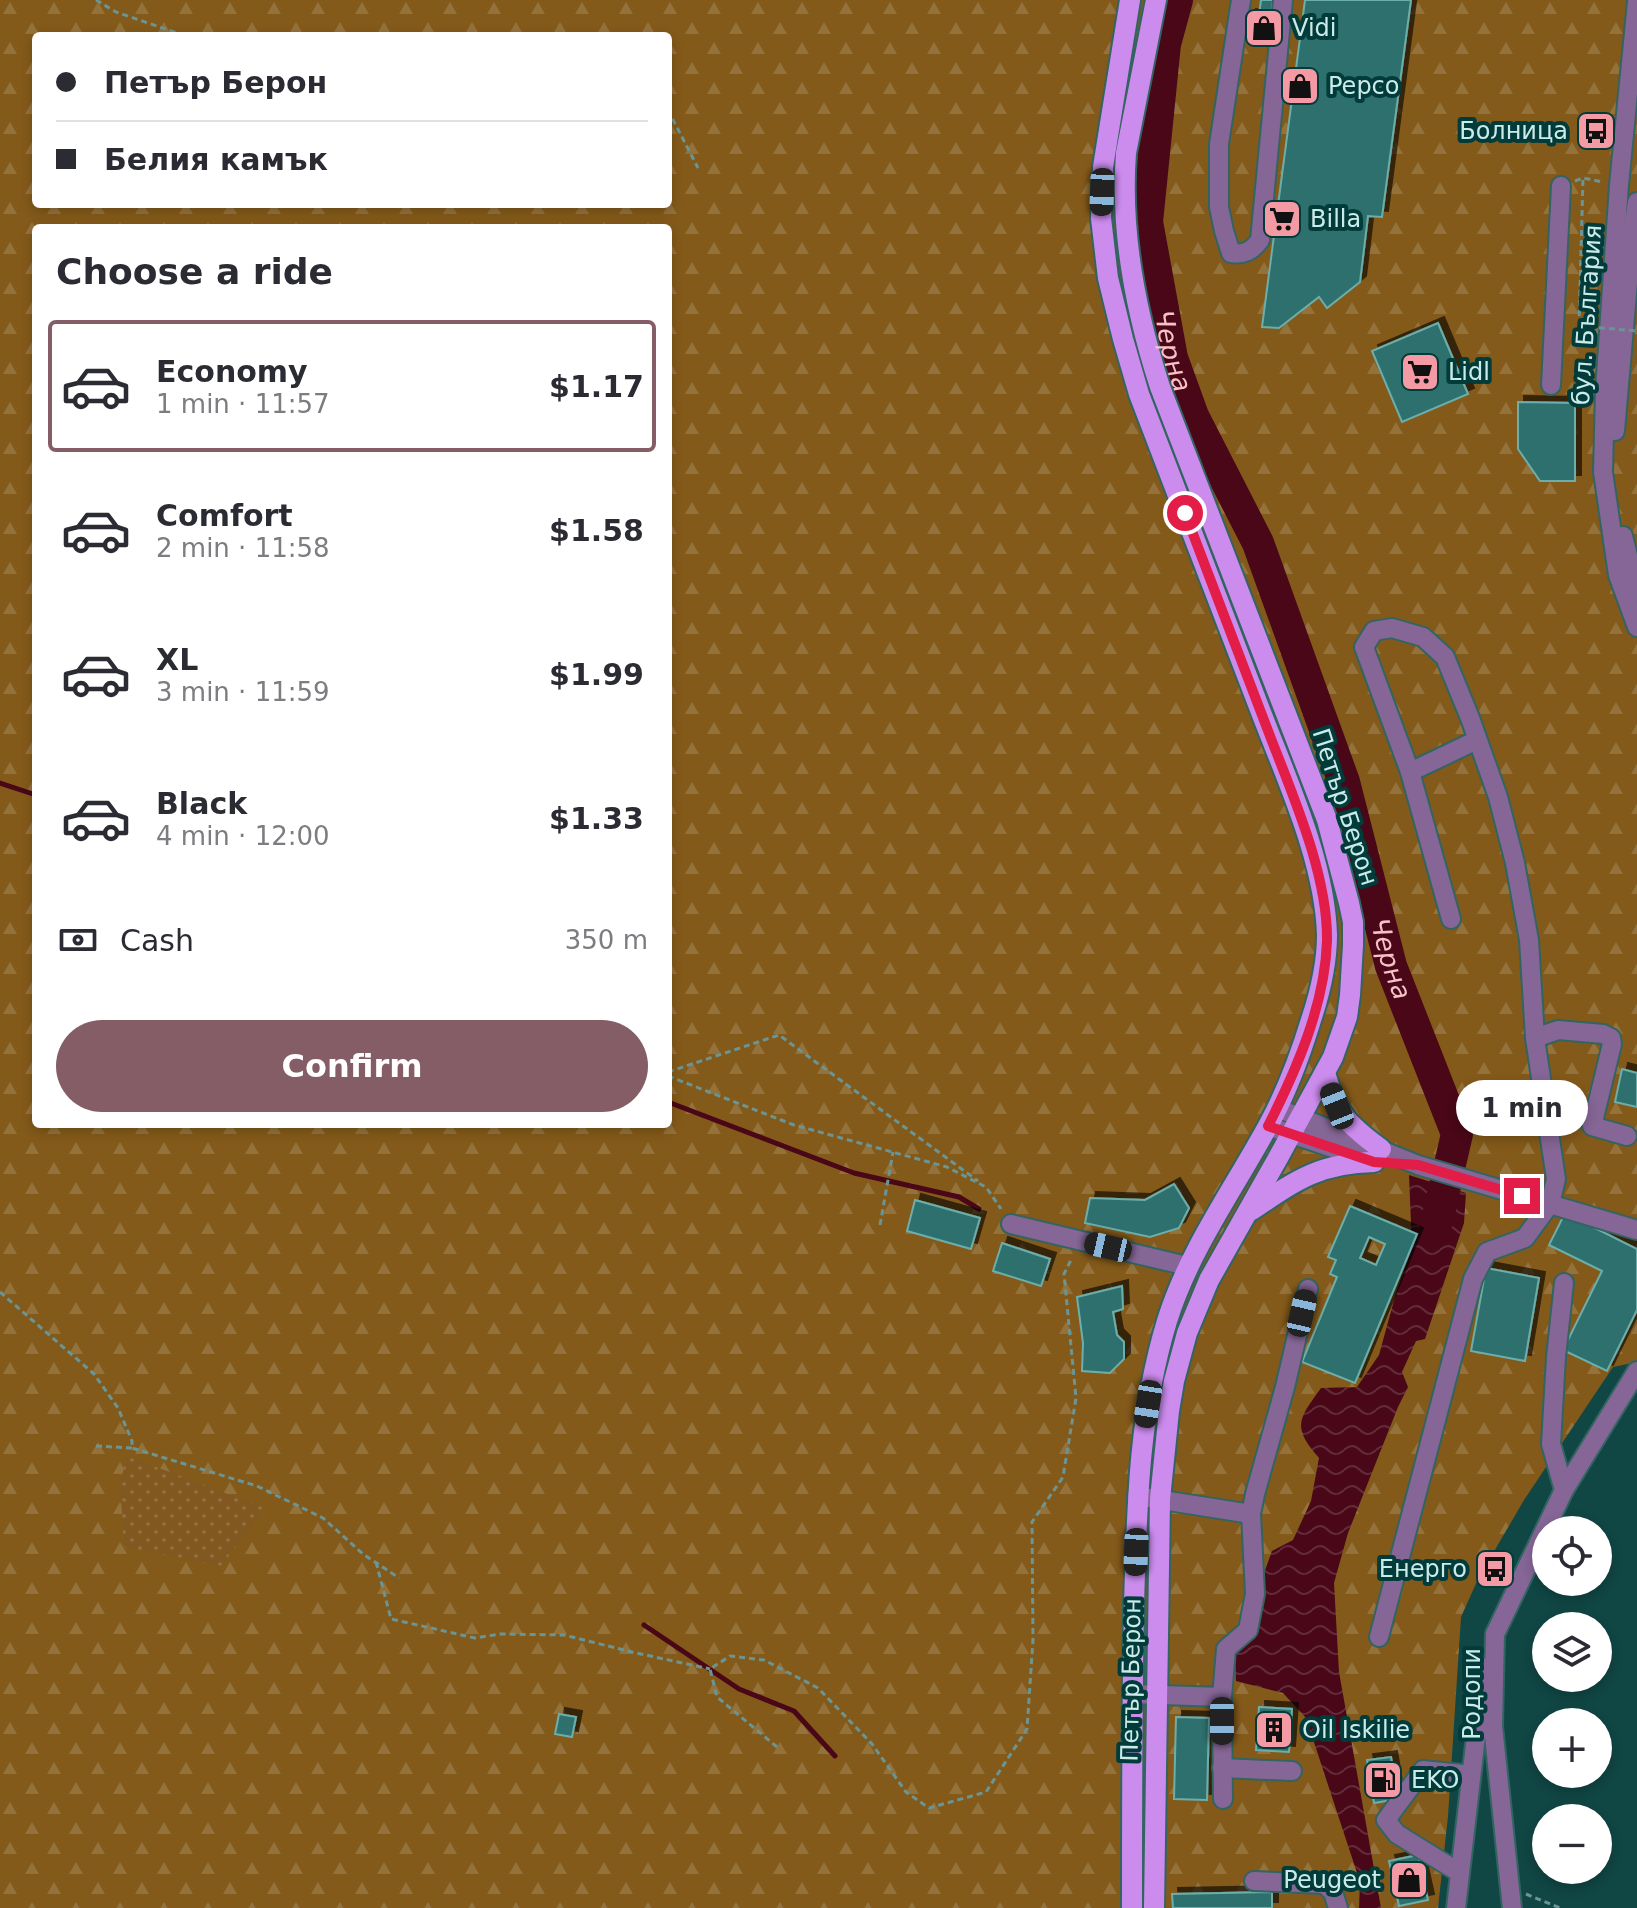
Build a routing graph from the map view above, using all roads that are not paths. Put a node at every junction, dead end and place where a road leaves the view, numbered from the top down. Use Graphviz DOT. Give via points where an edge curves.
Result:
graph roads {
  1 [pos="1130,0"];
  2 [pos="1156,0"];
  3 [pos="1241,0"];
  4 [pos="1283,0"];
  5 [pos="1637,2"];
  6 [pos="1561,186"];
  7 [pos="1637,202"];
  8 [pos="1634,243"];
  9 [pos="1551,385"];
  10 [pos="1637,529"];
  11 [pos="1626,550"];
  12 [pos="1637,591"];
  13 [pos="1637,627"];
  14 [pos="1477,740"];
  15 [pos="1410,772"];
  16 [pos="1451,919"];
  17 [pos="1535,1038"];
  18 [pos="1325,1073"];
  19 [pos="1273,1117"];
  20 [pos="1296,1126"];
  21 [pos="1627,1136"];
  22 [pos="1378,1155"];
  23 [pos="1550,1204"];
  24 [pos="1248,1213"];
  25 [pos="1011,1224"];
  26 [pos="1637,1230"];
  27 [pos="1187,1266"];
  28 [pos="1564,1283"];
  29 [pos="1308,1289"];
  30 [pos="1637,1371"];
  31 [pos="1637,1389"];
  32 [pos="1615,1405"];
  33 [pos="1564,1490"];
  34 [pos="1137,1496"];
  35 [pos="1160,1499"];
  36 [pos="1251,1514"];
  37 [pos="1495,1634"];
  38 [pos="1379,1637"];
  39 [pos="1132,1694"];
  40 [pos="1156,1696"];
  41 [pos="1222,1697"];
  42 [pos="1222,1768"];
  43 [pos="1292,1771"];
  44 [pos="1471,1775"];
  45 [pos="1223,1799"];
  46 [pos="1460,1873"];
  47 [pos="1254,1881"];
  48 [pos="1132,1908"];
  49 [pos="1154,1908"];
  50 [pos="1338,1908"];
  51 [pos="1456,1908"];
  52 [pos="1512,1908"];
  1 -- 19 [label="main road, Петър Берон" via="1103,167 1101,218 1108,278 1139,394 1299,811 1325,914 1326,959 1318,1000"];
  2 -- 18 [label="main road, Петър Берон" via="1126,153 1133,274 1160,387 1318,794 1342,875 1353,922 1350,995 1341,1037"];
  3 -- 4 [label="street" via="1219,144 1219,207 1231,253 1241,254 1260,240"];
  5 -- 13 [label="street, бул. България" via="1619,185 1603,472 1618,575"];
  6 -- 9 [label="street"];
  7 -- 8 [label="street, бул. България"];
  8 -- 11 [label="street, бул. България" via="1613,451"];
  10 -- 11 [label="street"];
  11 -- 12 [label="street, бул. България"];
  14 -- 15 [label="street"];
  14 -- 15 [label="street" via="1445,657 1423,637 1392,628 1374,631 1364,647"];
  14 -- 17 [label="street" via="1515,863 1529,940"];
  15 -- 16 [label="street"];
  17 -- 21 [label="street" via="1558,1030 1611,1038 1592,1126"];
  17 -- 23 [label="street" via="1556,1179"];
  18 -- 20 [label="main road, Петър Берон"];
  18 -- 22 [label="main road" via="1344,1118"];
  19 -- 20 [label="street"];
  19 -- 27 [label="main road, Петър Берон"];
  20 -- 22 [label="street"];
  20 -- 24 [label="main road, Петър Берон"];
  22 -- 23 [label="street"];
  22 -- 24 [label="main road" via="1320,1170"];
  23 -- 26 [label="street"];
  23 -- 38 [label="street" via="1525,1238 1487,1252 1473,1279"];
  24 -- 35 [label="main road, Петър Берон" via="1209,1280 1183,1345 1169,1411"];
  25 -- 27 [label="street"];
  27 -- 34 [label="main road, Петър Берон" via="1154,1373"];
  28 -- 33 [label="street" via="1551,1444"];
  29 -- 36 [label="street"];
  30 -- 32 [label="street, Родопи"];
  31 -- 32 [label="street"];
  32 -- 33 [label="street, Родопи"];
  33 -- 37 [label="street, Родопи"];
  34 -- 35 [label="street"];
  34 -- 39 [label="main road, Петър Берон"];
  35 -- 36 [label="street"];
  35 -- 40 [label="main road, Петър Берон"];
  36 -- 41 [label="street" via="1255,1594 1248,1630 1226,1649"];
  37 -- 44 [label="street"];
  37 -- 52 [label="street, Родопи" via="1493,1726"];
  39 -- 40 [label="street"];
  39 -- 48 [label="main road, Петър Берон"];
  40 -- 41 [label="street"];
  40 -- 49 [label="main road, Петър Берон"];
  41 -- 42 [label="street"];
  42 -- 43 [label="street"];
  42 -- 45 [label="street"];
  44 -- 46 [label="street"];
  44 -- 46 [label="street" via="1423,1770 1386,1820 1397,1834"];
  46 -- 51 [label="street"];
  47 -- 50 [label="street" via="1324,1884"];
}
